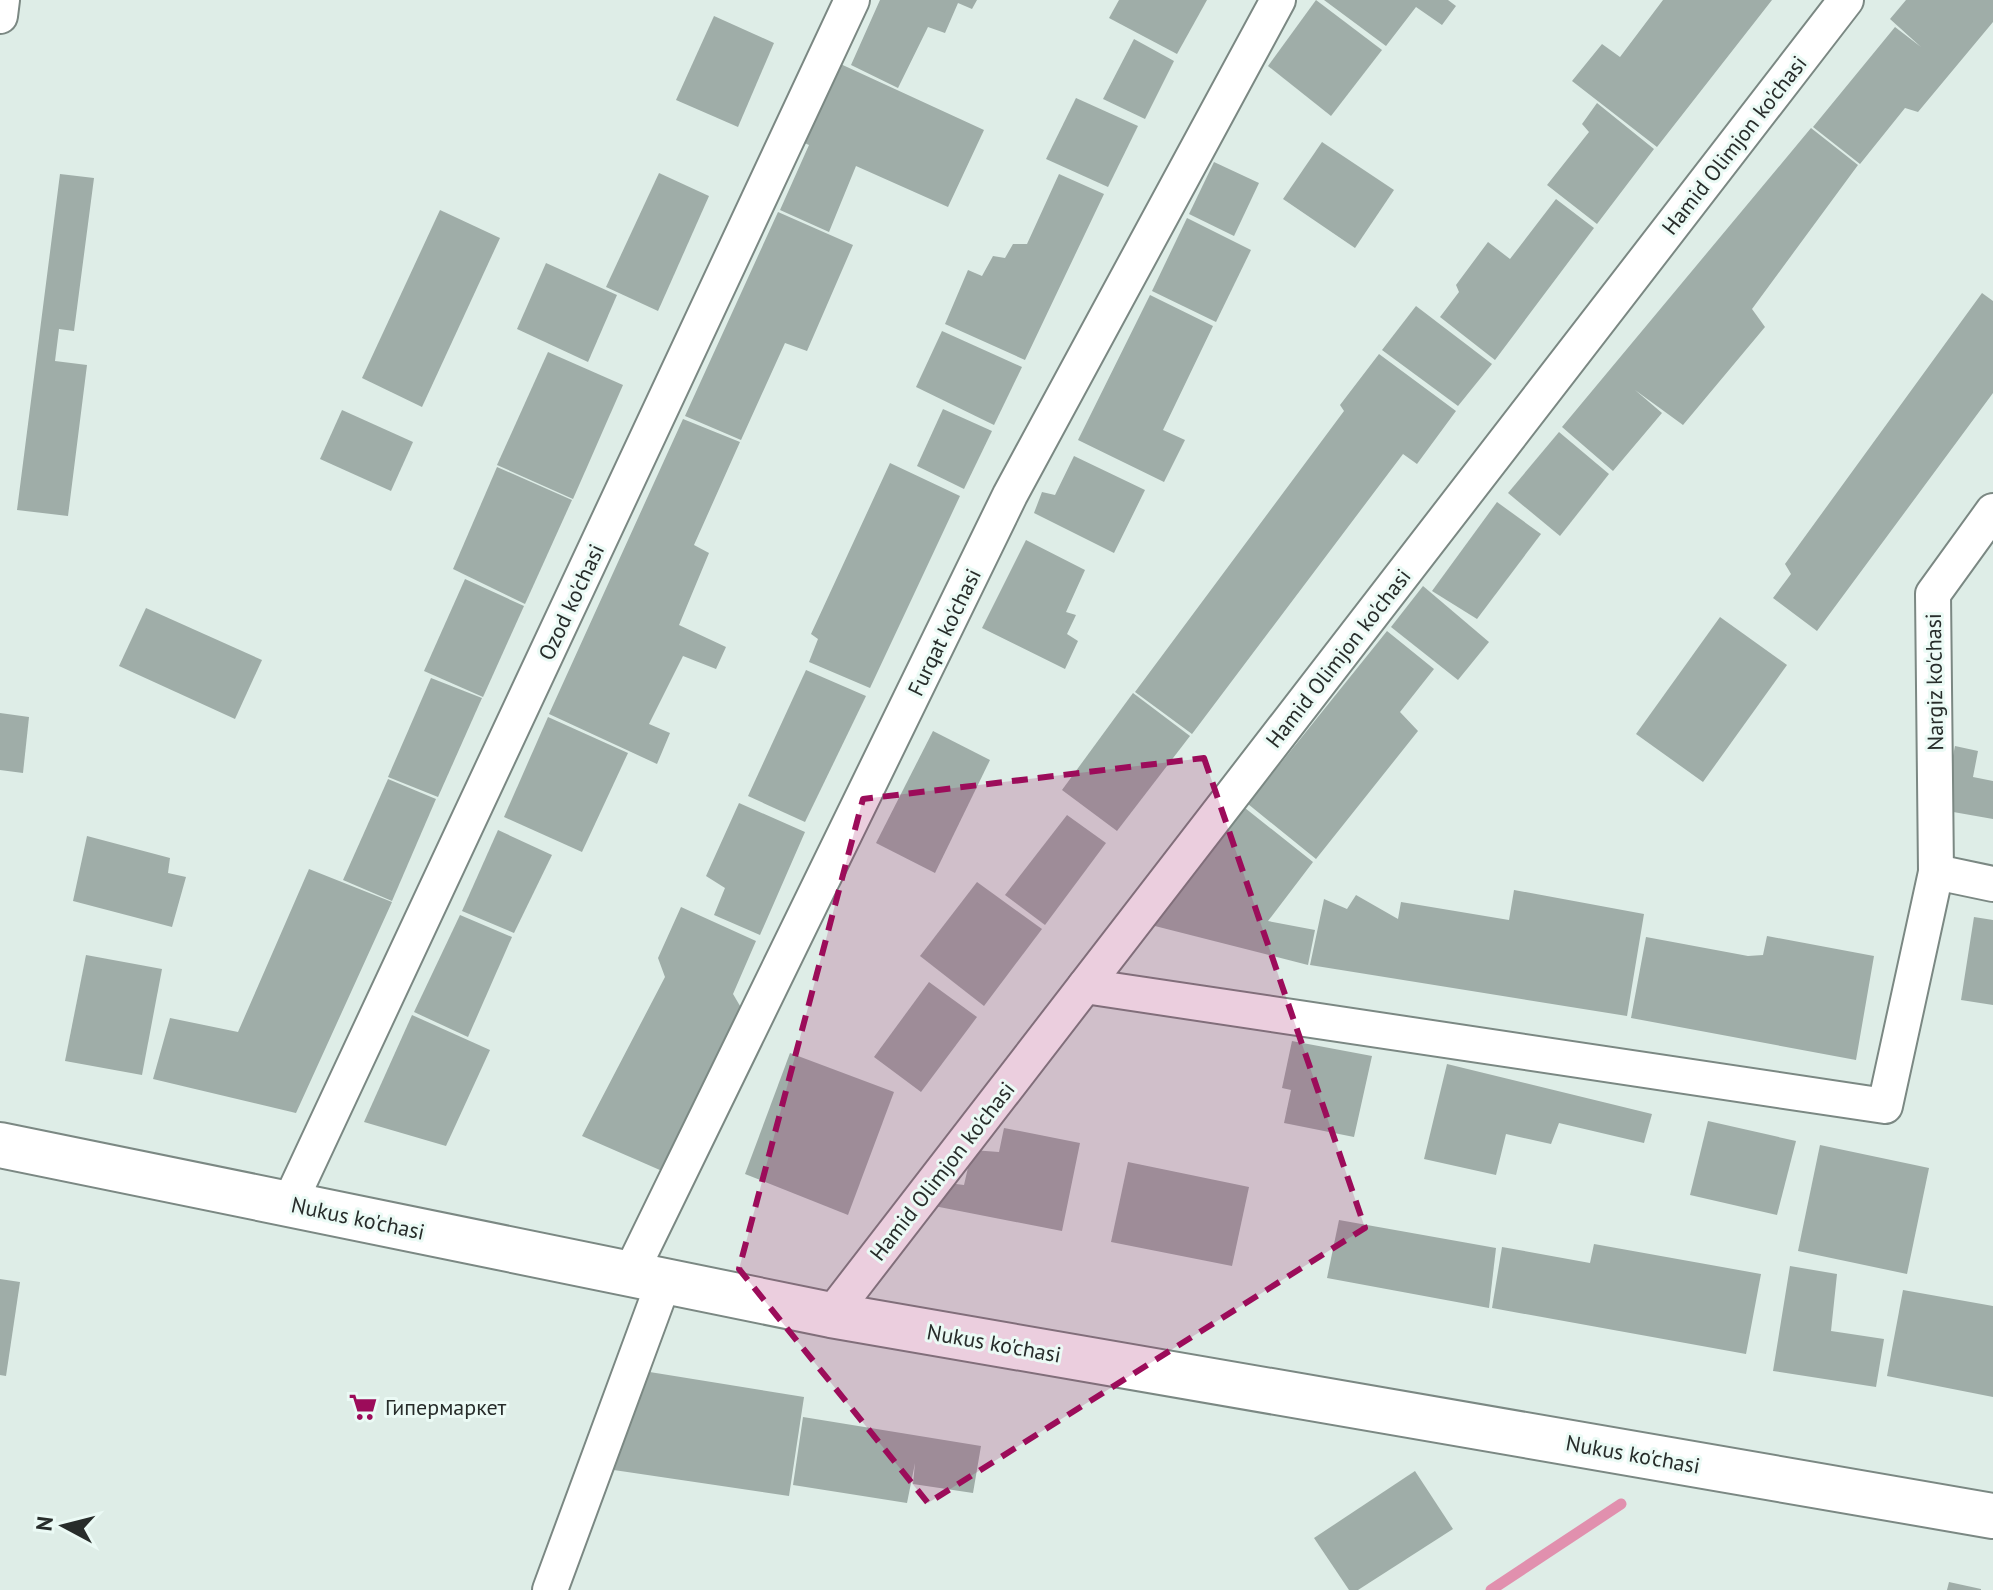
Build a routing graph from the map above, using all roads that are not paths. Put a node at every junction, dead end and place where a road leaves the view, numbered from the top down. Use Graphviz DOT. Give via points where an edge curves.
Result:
graph roads {
  1 [pos="2,0"];
  2 [pos="852,0"];
  3 [pos="1278,0"];
  4 [pos="1846,0"];
  5 [pos="0,16"];
  6 [pos="1993,511"];
  7 [pos="1936,872"];
  8 [pos="1993,884"];
  9 [pos="1085,986"];
  10 [pos="0,1145"];
  11 [pos="289,1204"];
  12 [pos="647,1278"];
  13 [pos="831,1315"];
  14 [pos="1993,1516"];
  15 [pos="550,1590"];
  1 -- 5 [label="street"];
  2 -- 11 [label="street, Ozod ko'chasi"];
  3 -- 12 [label="street, Furqat ko'chasi" via="1010,495"];
  4 -- 9 [label="street, Hamid Olimjon ko'chasi"];
  6 -- 7 [label="street, Nargiz ko'chasi" via="1933,594"];
  7 -- 8 [label="street"];
  7 -- 9 [label="street, Nargiz ko'chasi" via="1885,1106"];
  9 -- 13 [label="street, Hamid Olimjon ko'chasi"];
  10 -- 11 [label="main road, Nukus ko'chasi"];
  11 -- 12 [label="main road, Nukus ko'chasi"];
  12 -- 13 [label="main road, Nukus ko'chasi"];
  12 -- 15 [label="street, Furqat ko'chasi"];
  13 -- 14 [label="main road, Nukus ko'chasi"];
}
